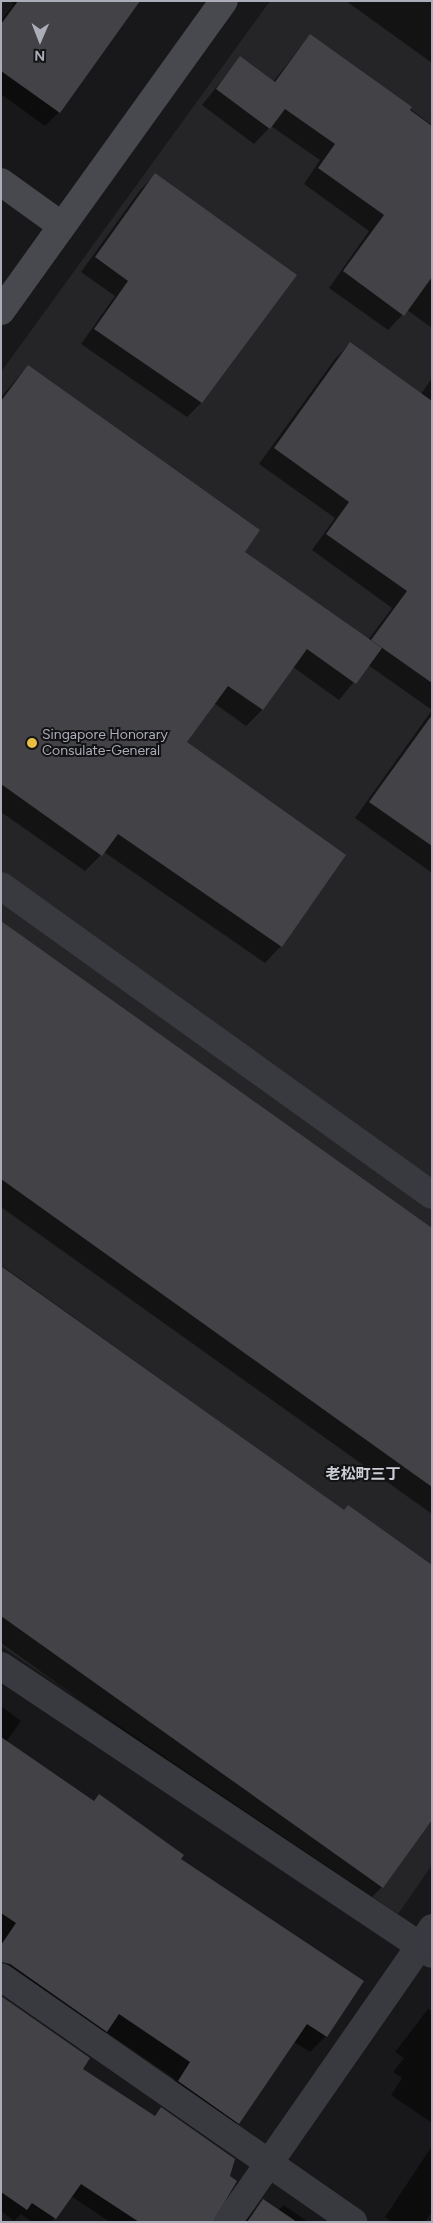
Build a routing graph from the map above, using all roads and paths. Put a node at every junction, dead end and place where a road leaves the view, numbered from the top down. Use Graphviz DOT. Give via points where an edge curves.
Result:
graph roads {
  1 [pos="224,1"];
  2 [pos="1,182"];
  3 [pos="62,226"];
  4 [pos="1,312"];
  5 [pos="1,886"];
  6 [pos="432,1195"];
  7 [pos="1,1666"];
  8 [pos="428,1942"];
  9 [pos="1,1978"];
  10 [pos="268,2164"];
  11 [pos="228,2222"];
  12 [pos="353,2222"];
  1 -- 3 [label="street"];
  2 -- 3 [label="street"];
  3 -- 4 [label="street"];
  5 -- 6 [label="street"];
  7 -- 8 [label="street"];
  8 -- 10 [label="street"];
  9 -- 10 [label="street"];
  10 -- 11 [label="street"];
  10 -- 12 [label="street"];
}
